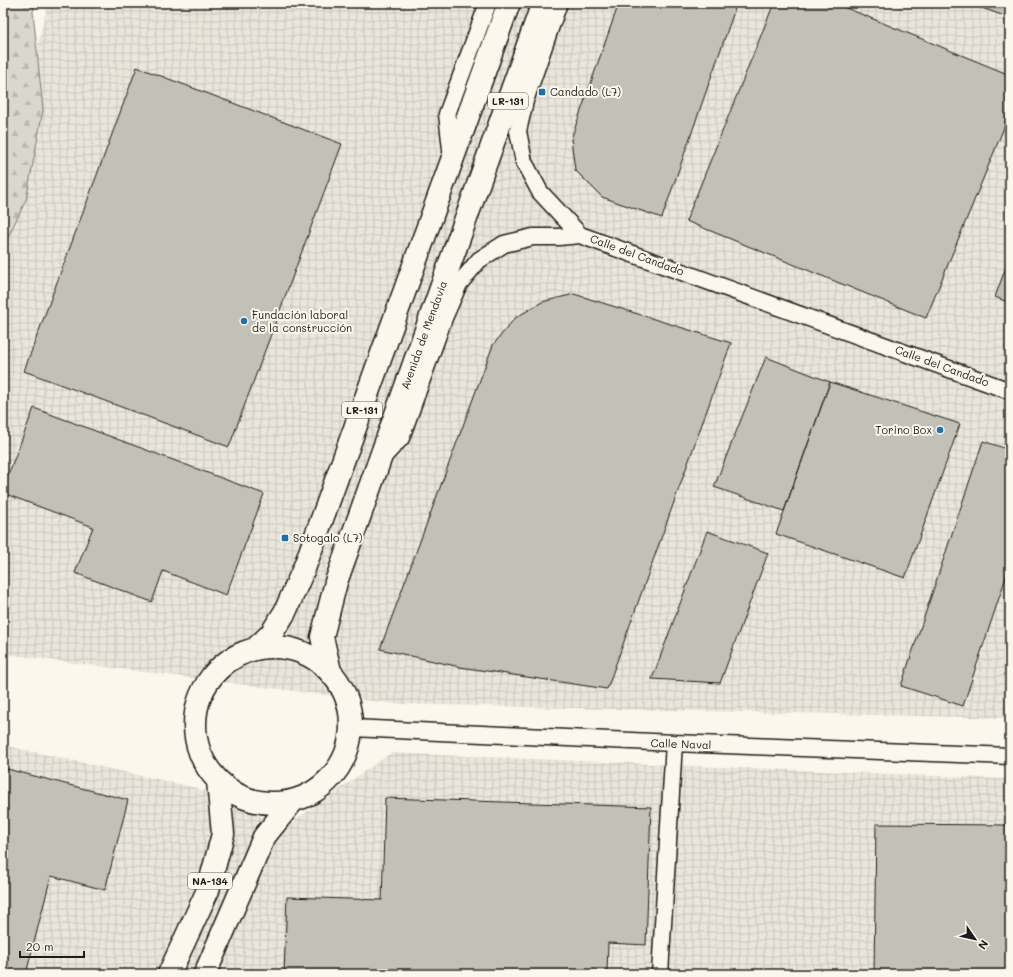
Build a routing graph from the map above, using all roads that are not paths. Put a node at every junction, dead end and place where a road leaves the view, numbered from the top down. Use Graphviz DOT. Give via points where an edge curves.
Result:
graph roads {
  1 [pos="488,3"];
  2 [pos="509,3"];
  3 [pos="543,3"];
  4 [pos="559,3"];
  5 [pos="452,162"];
  6 [pos="580,235"];
  7 [pos="1010,391"];
  8 [pos="378,462"];
  9 [pos="255,649"];
  10 [pos="330,671"];
  11 [pos="352,728"];
  12 [pos="674,743"];
  13 [pos="1010,756"];
  14 [pos="218,781"];
  15 [pos="292,802"];
  16 [pos="169,974"];
  17 [pos="205,974"];
  18 [pos="660,974"];
  1 -- 5 [label="street" via="447,114"];
  2 -- 5 [label="main road, LR-131"];
  3 -- 8 [label="main road, Avenida de Mendavia / LR-131"];
  4 -- 6 [label="street" via="525,101 518,131 524,162 540,192"];
  5 -- 9 [label="main road, LR-131" via="305,566 285,612 271,634"];
  6 -- 7 [label="street, Calle del Candado"];
  6 -- 8 [label="street, Calle del Candado" via="533,236 504,244 479,260 459,284 444,318 401,438"];
  8 -- 10 [label="main road, Avenida de Mendavia / LR-131" via="336,582 322,638"];
  9 -- 10 [label="main road" via="282,647 308,655"];
  9 -- 14 [label="main road" via="233,658 215,673 202,693 197,708 196,740 204,762"];
  10 -- 11 [label="main road" via="342,688 350,707"];
  11 -- 12 [label="street, Calle Naval"];
  11 -- 15 [label="main road" via="347,753 334,775 315,792"];
  12 -- 13 [label="street, Calle Naval"];
  12 -- 18 [label="street"];
  14 -- 15 [label="main road" via="240,796 265,804"];
  14 -- 16 [label="main road, NA-134" via="223,834 208,890"];
  15 -- 17 [label="main road, NA-134" via="264,837"];
}
